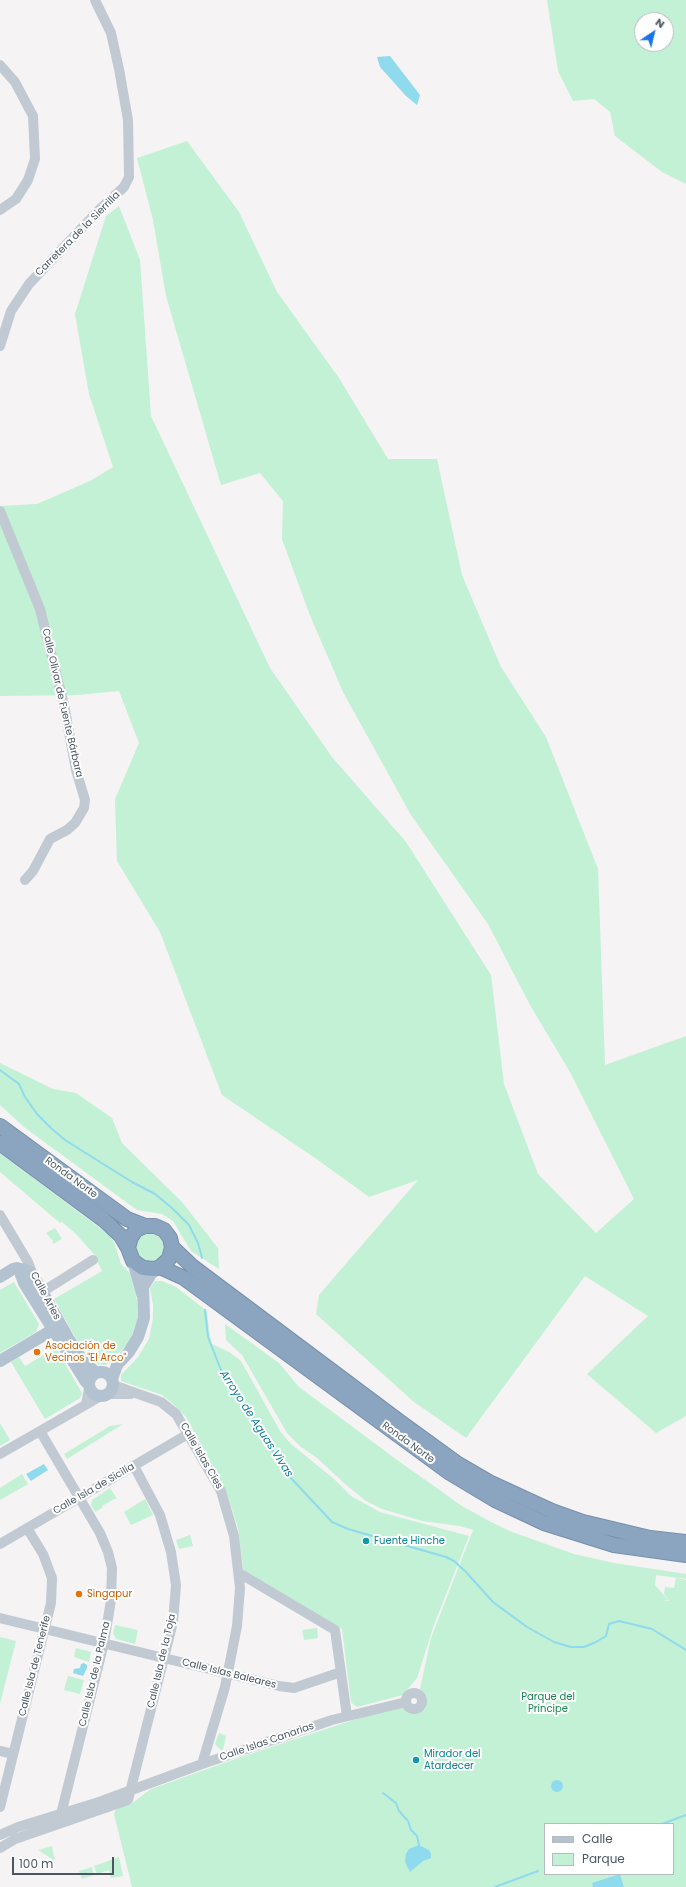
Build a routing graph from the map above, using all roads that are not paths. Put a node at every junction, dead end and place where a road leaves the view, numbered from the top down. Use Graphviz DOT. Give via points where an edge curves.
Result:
graph roads {
  1 [pos="95,0"];
  2 [pos="0,65"];
  3 [pos="0,210"];
  4 [pos="0,346"];
  5 [pos="0,511"];
  6 [pos="25,880"];
  7 [pos="0,1126"];
  8 [pos="0,1143"];
  9 [pos="0,1215"];
  10 [pos="145,1226"];
  11 [pos="172,1248"];
  12 [pos="130,1255"];
  13 [pos="93,1260"];
  14 [pos="157,1268"];
  15 [pos="28,1272"];
  16 [pos="0,1277"];
  17 [pos="42,1292"];
  18 [pos="143,1299"];
  19 [pos="56,1326"];
  20 [pos="0,1361"];
  21 [pos="117,1366"];
  22 [pos="94,1379"];
  23 [pos="108,1389"];
  24 [pos="86,1404"];
  25 [pos="40,1431"];
  26 [pos="188,1434"];
  27 [pos="0,1454"];
  28 [pos="134,1466"];
  29 [pos="79,1498"];
  30 [pos="27,1528"];
  31 [pos="686,1542"];
  32 [pos="0,1544"];
  33 [pos="686,1556"];
  34 [pos="239,1574"];
  35 [pos="250,1580"];
  36 [pos="240,1588"];
  37 [pos="0,1618"];
  38 [pos="45,1629"];
  39 [pos="104,1643"];
  40 [pos="164,1658"];
  41 [pos="341,1672"];
  42 [pos="227,1674"];
  43 [pos="406,1702"];
  44 [pos="347,1716"];
  45 [pos="202,1764"];
  46 [pos="136,1770"];
  47 [pos="148,1784"];
  48 [pos="129,1790"];
  49 [pos="106,1804"];
  50 [pos="0,1807"];
  51 [pos="61,1814"];
  52 [pos="0,1835"];
  53 [pos="0,1848"];
  1 -- 4 [label="street, Carretera de la Sierrilla" via="110,33 119,69 128,120 129,176 124,187 29,284 12,311"];
  2 -- 3 [label="street" via="15,82 33,116 36,159 28,180 16,199"];
  5 -- 6 [label="street, Calle Olivar de Fuente Bárbara" via="40,609 85,800 84,808 75,823 50,839 33,871"];
  7 -- 10 [label="highway, Ronda Norte" via="128,1219"];
  8 -- 12 [label="highway, Ronda Norte" via="104,1220 121,1236"];
  9 -- 15 [label="street, Calle Aries" via="28,1262"];
  10 -- 11 [label="highway, Ronda Norte" via="155,1226 164,1230 170,1238"];
  10 -- 12 [label="highway" via="136,1230 131,1237"];
  11 -- 14 [label="highway" via="169,1259"];
  11 -- 31 [label="highway, Ronda Norte" via="192,1267 400,1422 458,1464 489,1482 583,1522 650,1538"];
  12 -- 14 [label="highway, Ronda Norte" via="143,1268"];
  12 -- 18 [label="main road"];
  13 -- 17 [label="street"];
  14 -- 18 [label="main road" via="143,1287"];
  14 -- 33 [label="highway, Ronda Norte" via="184,1278 450,1473 495,1500 544,1523 614,1545"];
  15 -- 16 [label="main road" via="13,1268"];
  15 -- 17 [label="main road, Calle Aries"];
  15 -- 19 [label="main road, Calle Aries" via="22,1272 22,1279"];
  17 -- 19 [label="main road, Calle Aries"];
  18 -- 21 [label="main road" via="144,1318 138,1337"];
  19 -- 20 [label="main road"];
  19 -- 22 [label="main road, Calle Aries" via="86,1382"];
  21 -- 22 [label="main road"];
  21 -- 23 [label="main road"];
  22 -- 23 [label="main road" via="110,1376"];
  22 -- 23 [label="main road" via="94,1394"];
  22 -- 24 [label="street"];
  23 -- 24 [label="street"];
  23 -- 26 [label="street, Calle Islas Cíes" via="139,1394 161,1402 176,1414"];
  24 -- 25 [label="street"];
  25 -- 27 [label="street"];
  25 -- 29 [label="street, Calle Isla de la Palma"];
  26 -- 28 [label="street, Calle Isla de Sicilia"];
  26 -- 34 [label="street, Calle Islas Cíes" via="221,1491 234,1536"];
  28 -- 29 [label="street, Calle Isla de Sicilia"];
  28 -- 40 [label="street, Calle Isla de la Toja" via="160,1515 171,1552 176,1585 173,1622"];
  29 -- 30 [label="street, Calle Isla de Sicilia"];
  29 -- 39 [label="street, Calle Isla de la Palma" via="100,1533 112,1568 111,1600"];
  30 -- 32 [label="street, Calle Isla de Sicilia"];
  30 -- 38 [label="street, Calle Isla de Tenerife" via="43,1554 52,1578 51,1603"];
  34 -- 35 [label="street"];
  34 -- 36 [label="street, Calle Islas Cíes"];
  35 -- 36 [label="street"];
  35 -- 41 [label="street" via="335,1630"];
  36 -- 42 [label="street, Calle Islas Cíes" via="237,1626"];
  37 -- 38 [label="street, Calle Islas Baleares"];
  38 -- 39 [label="street, Calle Islas Baleares"];
  38 -- 50 [label="street, Calle Isla de Tenerife"];
  39 -- 40 [label="street, Calle Islas Baleares"];
  39 -- 51 [label="street, Calle Isla de la Palma"];
  40 -- 42 [label="street, Calle Islas Baleares"];
  40 -- 46 [label="street, Calle Isla de la Toja"];
  41 -- 42 [label="street, Calle Islas Baleares" via="294,1688"];
  41 -- 44 [label="street"];
  42 -- 45 [label="street, Calle Islas Cíes"];
  43 -- 44 [label="street, Calle Islas Canarias"];
  44 -- 45 [label="street, Calle Islas Canarias"];
  45 -- 47 [label="street, Calle Islas Canarias"];
  46 -- 47 [label="street"];
  46 -- 48 [label="street, Calle Isla de la Toja"];
  47 -- 48 [label="street, Calle Islas Canarias"];
  48 -- 49 [label="street" via="128,1800"];
  49 -- 51 [label="street"];
  49 -- 53 [label="street" via="15,1839"];
  51 -- 52 [label="street"];
}
